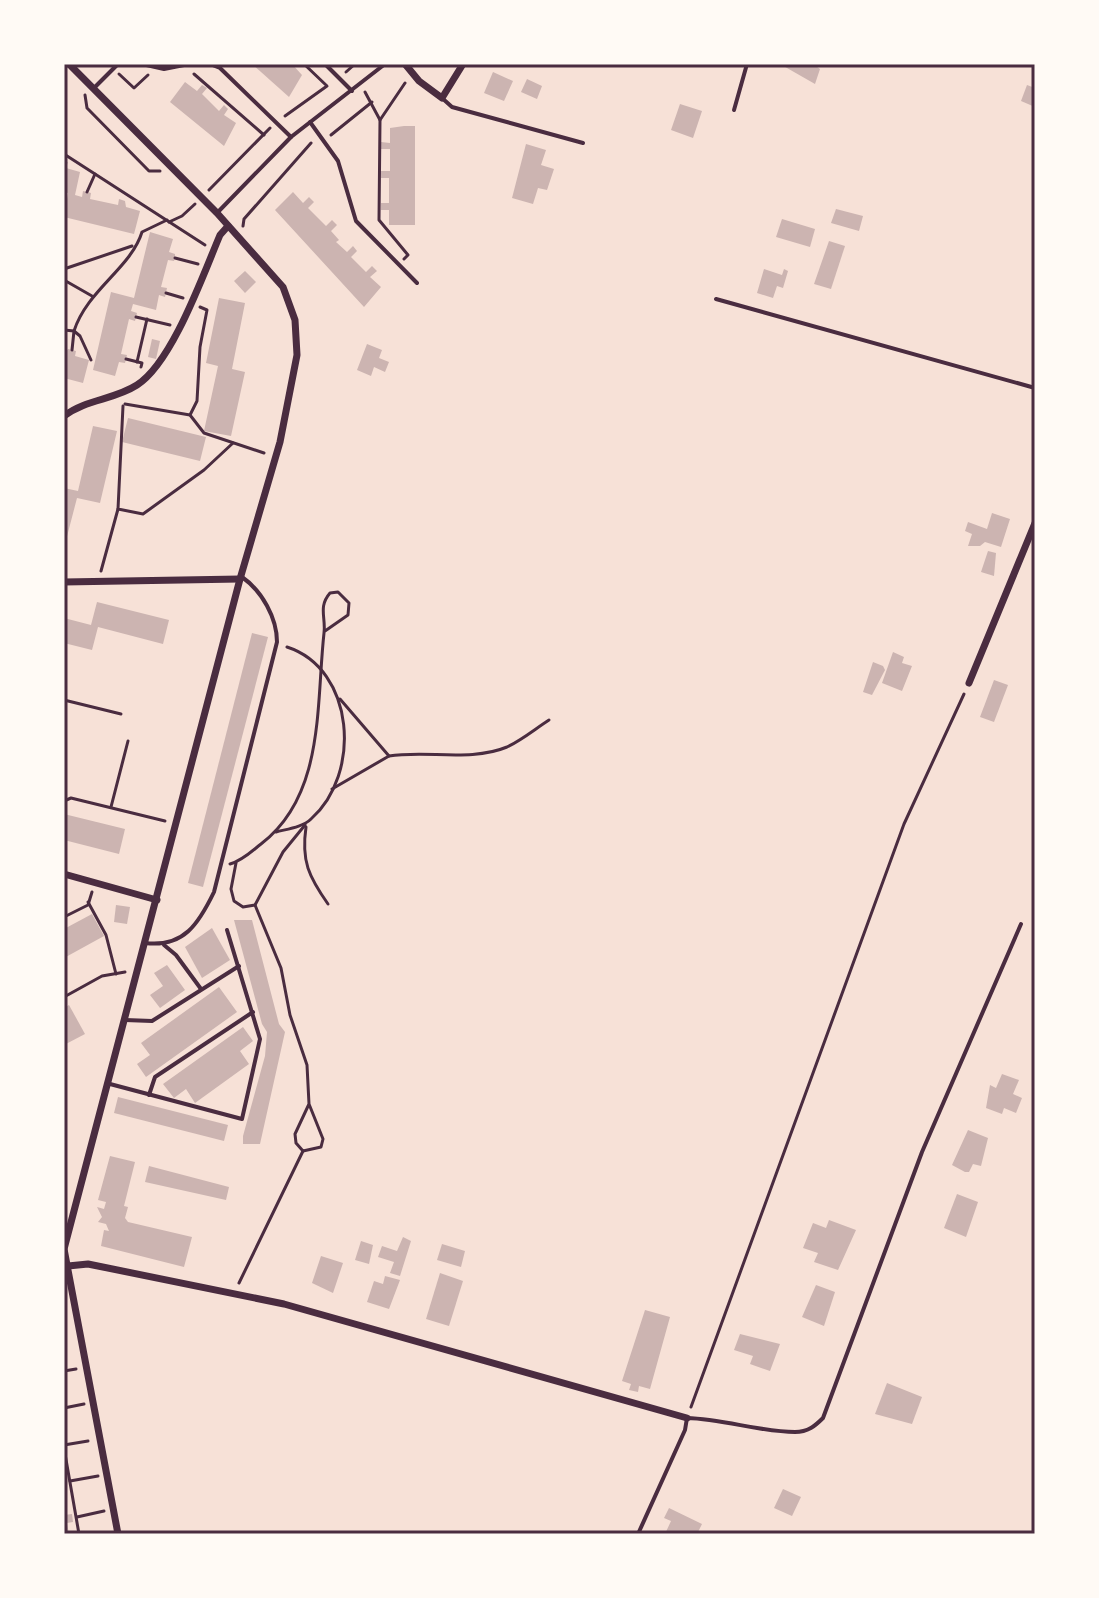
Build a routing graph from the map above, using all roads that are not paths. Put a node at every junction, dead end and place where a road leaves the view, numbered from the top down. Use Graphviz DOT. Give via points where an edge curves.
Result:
graph roads {
  1 [pos="69,64"];
  2 [pos="142,64"];
  3 [pos="189,64"];
  4 [pos="210,64"];
  5 [pos="325,64"];
  6 [pos="385,64"];
  7 [pos="405,64"];
  8 [pos="463,64"];
  9 [pos="747,64"];
  10 [pos="116,66"];
  11 [pos="93,88"];
  12 [pos="352,91"];
  13 [pos="442,98"];
  14 [pos="734,110"];
  15 [pos="310,122"];
  16 [pos="291,137"];
  17 [pos="583,143"];
  18 [pos="217,213"];
  19 [pos="228,226"];
  20 [pos="417,283"];
  21 [pos="716,299"];
  22 [pos="1035,388"];
  23 [pos="66,412"];
  24 [pos="1035,523"];
  25 [pos="240,577"];
  26 [pos="64,582"];
  27 [pos="969,683"];
  28 [pos="64,874"];
  29 [pos="157,900"];
  30 [pos="1021,924"];
  31 [pos="227,930"];
  32 [pos="145,943"];
  33 [pos="164,945"];
  34 [pos="239,966"];
  35 [pos="201,989"];
  36 [pos="253,1012"];
  37 [pos="125,1020"];
  38 [pos="110,1084"];
  39 [pos="149,1095"];
  40 [pos="64,1249"];
  41 [pos="68,1266"];
  42 [pos="687,1418"];
  43 [pos="118,1534"];
  44 [pos="638,1534"];
  1 -- 11 [label="street"];
  2 -- 3 [label="lane" via="164,69"];
  4 -- 16 [label="lane"];
  5 -- 12 [label="lane"];
  6 -- 12 [label="lane"];
  7 -- 13 [label="street"];
  8 -- 13 [label="street"];
  9 -- 14 [label="lane"];
  10 -- 11 [label="lane"];
  11 -- 18 [label="street" via="198,201"];
  12 -- 15 [label="lane"];
  13 -- 17 [label="lane" via="452,107"];
  15 -- 16 [label="lane"];
  15 -- 20 [label="lane" via="338,161 356,221"];
  16 -- 18 [label="lane"];
  18 -- 19 [label="street"];
  19 -- 23 [label="street" via="156,369 122,399"];
  19 -- 25 [label="street" via="283,287 295,320 297,355 275,457"];
  21 -- 22 [label="lane"];
  24 -- 27 [label="street"];
  25 -- 26 [label="street"];
  25 -- 29 [label="street"];
  25 -- 33 [label="lane" via="255,586 277,626 276,645 214,892 194,928"];
  28 -- 29 [label="street"];
  29 -- 32 [label="street"];
  30 -- 42 [label="lane" via="922,1152 823,1418 812,1429 795,1432"];
  31 -- 34 [label="lane"];
  32 -- 33 [label="lane"];
  32 -- 37 [label="street"];
  33 -- 35 [label="lane"];
  34 -- 35 [label="lane"];
  34 -- 36 [label="lane"];
  35 -- 37 [label="lane" via="152,1021"];
  36 -- 39 [label="lane" via="155,1077"];
  36 -- 39 [label="lane" via="260,1039 242,1119"];
  37 -- 38 [label="street"];
  38 -- 39 [label="lane"];
  38 -- 40 [label="street"];
  40 -- 41 [label="street"];
  41 -- 42 [label="street" via="88,1264 233,1294 437,1344"];
  41 -- 43 [label="street"];
  42 -- 44 [label="lane"];
}
